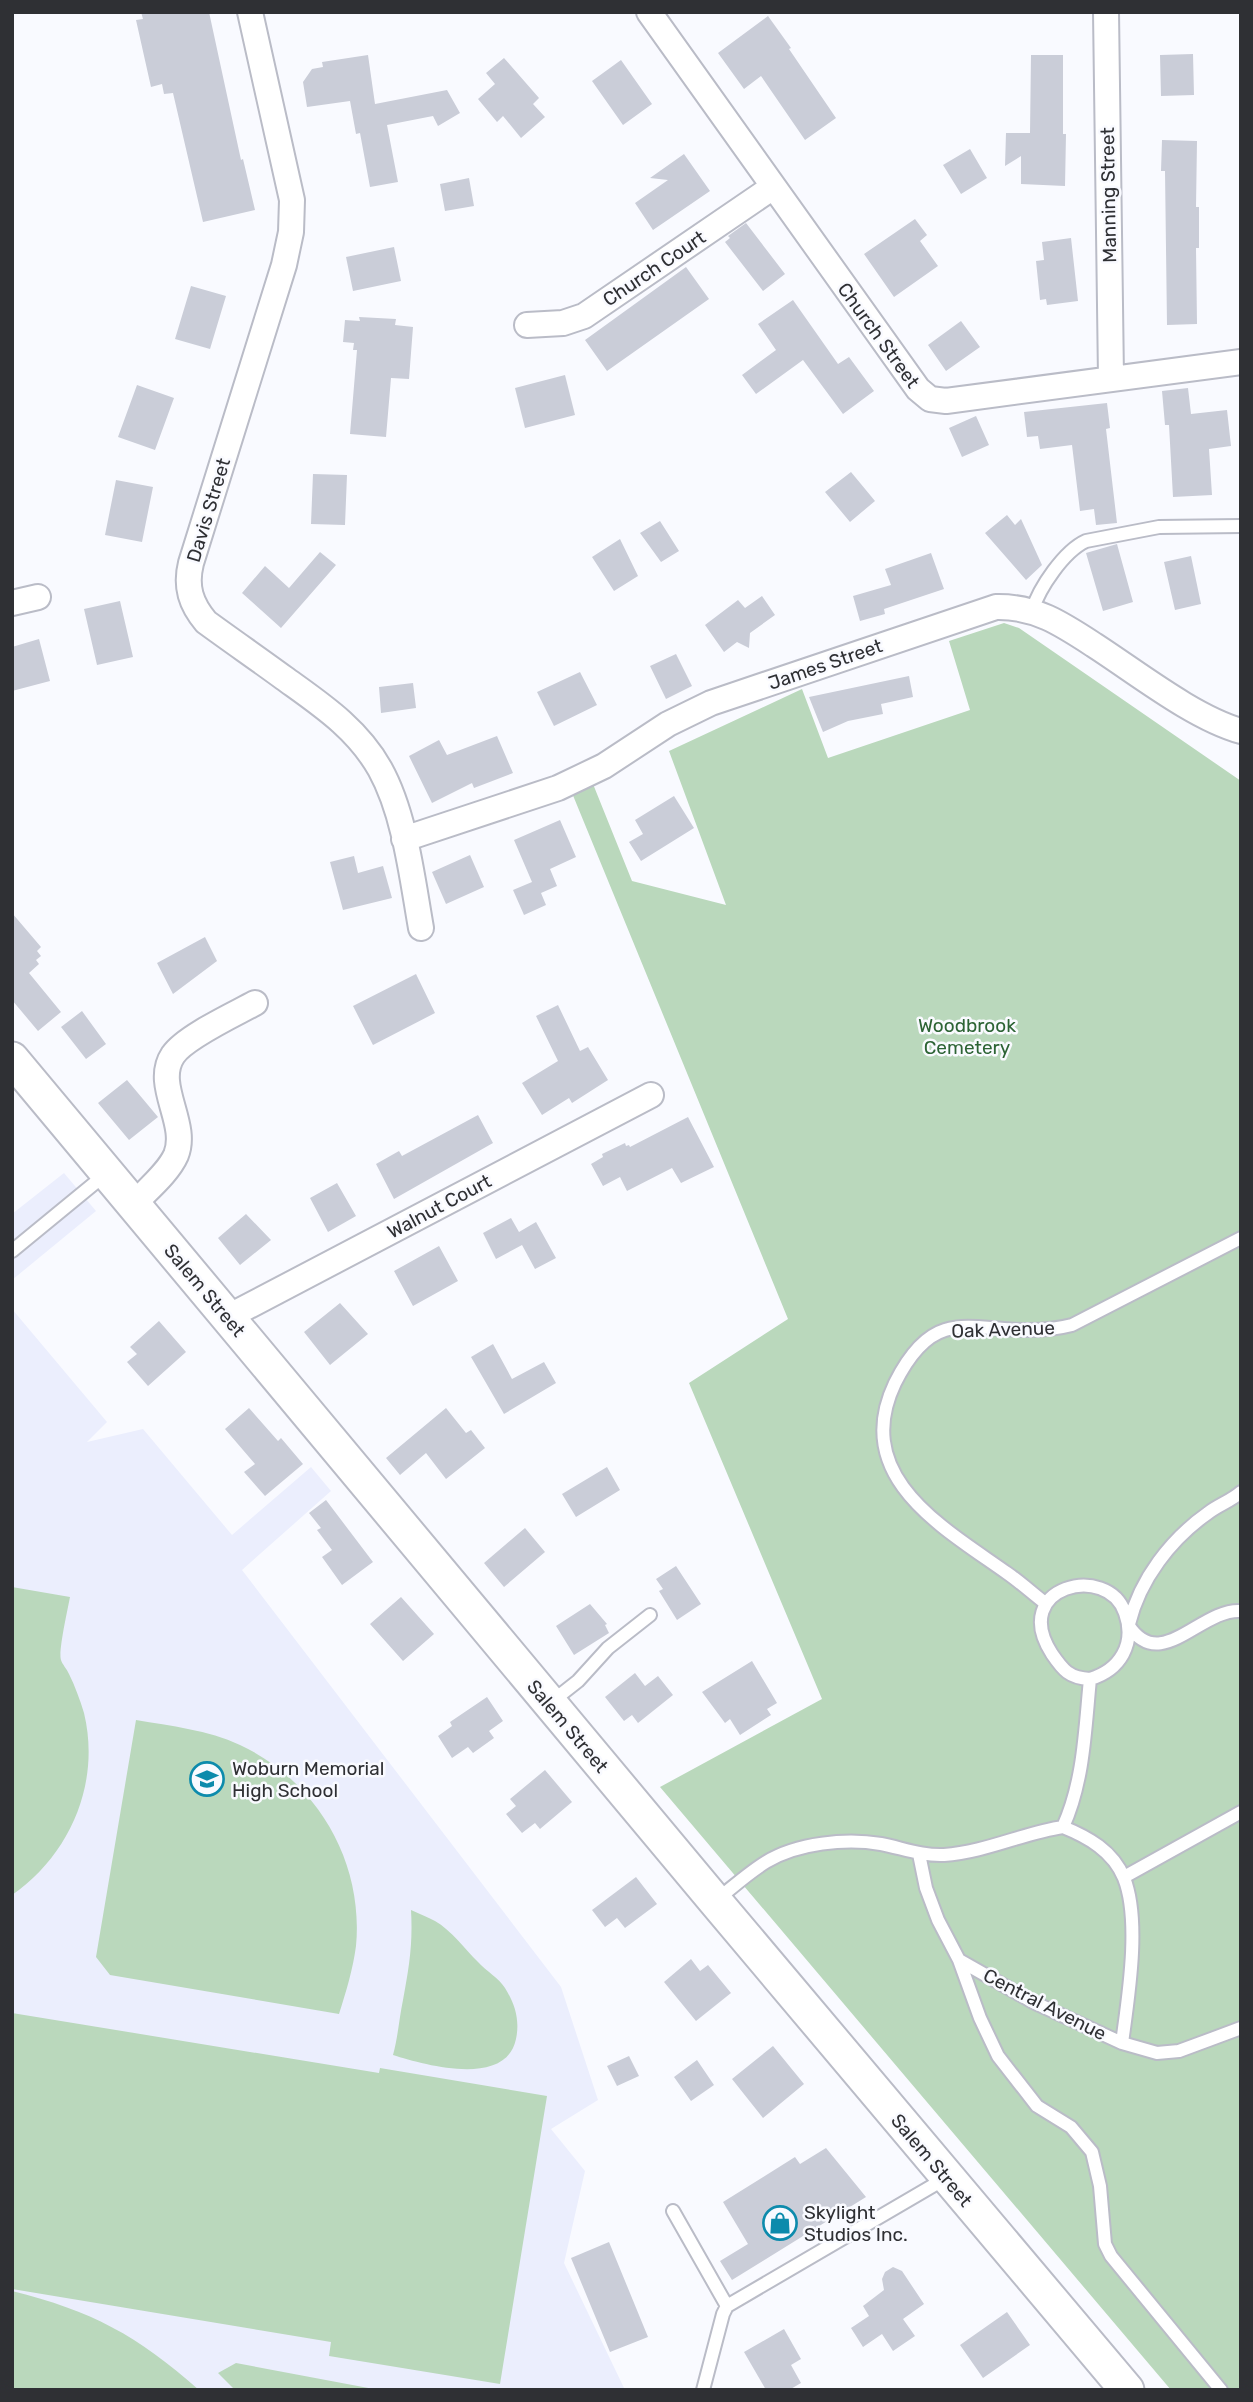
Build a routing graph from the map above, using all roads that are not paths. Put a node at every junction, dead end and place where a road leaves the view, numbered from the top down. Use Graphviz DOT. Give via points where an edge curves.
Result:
graph roads {
  1 [pos="250,12"];
  2 [pos="649,12"];
  3 [pos="1106,12"];
  4 [pos="773,187"];
  5 [pos="527,325"];
  6 [pos="1241,362"];
  7 [pos="1111,377"];
  8 [pos="1241,526"];
  9 [pos="38,597"];
  10 [pos="12,603"];
  11 [pos="1032,611"];
  12 [pos="1241,731"];
  13 [pos="404,839"];
  14 [pos="421,928"];
  15 [pos="255,1003"];
  16 [pos="12,1059"];
  17 [pos="651,1096"];
  18 [pos="107,1173"];
  19 [pos="134,1204"];
  20 [pos="1241,1238"];
  21 [pos="12,1251"];
  22 [pos="228,1317"];
  23 [pos="1241,1492"];
  24 [pos="1045,1602"];
  25 [pos="1241,1611"];
  26 [pos="650,1615"];
  27 [pos="1129,1626"];
  28 [pos="1090,1679"];
  29 [pos="550,1703"];
  30 [pos="1241,1812"];
  31 [pos="1063,1827"];
  32 [pos="919,1854"];
  33 [pos="1124,1877"];
  34 [pos="715,1901"];
  35 [pos="960,1960"];
  36 [pos="1241,2028"];
  37 [pos="1122,2043"];
  38 [pos="947,2178"];
  39 [pos="673,2211"];
  40 [pos="727,2306"];
  41 [pos="703,2390"];
  42 [pos="1128,2390"];
  43 [pos="1221,2390"];
  1 -- 13 [label="street, Davis Street" via="290,190 292,221 284,265 191,563 188,588 206,622 326,708 359,739 384,779"];
  2 -- 4 [label="street, Church Street"];
  3 -- 7 [label="street, Manning Street"];
  4 -- 5 [label="street, Church Court" via="584,316 563,323"];
  4 -- 7 [label="street, Church Street" via="918,389 930,399 946,401"];
  6 -- 7 [label="street, Church Street"];
  8 -- 11 [label="lane" via="1159,527 1086,541 1047,581"];
  9 -- 10 [label="street"];
  11 -- 12 [label="street, James Street" via="1058,622 1200,714"];
  11 -- 13 [label="street, James Street" via="987,608 711,703 558,788"];
  13 -- 14 [label="street, Davis Street"];
  15 -- 19 [label="street" via="185,1043 172,1057 167,1076 178,1133 177,1153"];
  16 -- 18 [label="street, Salem Street"];
  17 -- 22 [label="street, Walnut Court"];
  18 -- 19 [label="street, Salem Street"];
  18 -- 21 [label="lane"];
  19 -- 22 [label="street, Salem Street"];
  20 -- 24 [label="lane, Oak Avenue" via="1072,1325 1042,1331 944,1330 926,1341 901,1371 888,1403 883,1440 897,1477 913,1502"];
  22 -- 29 [label="street, Salem Street"];
  23 -- 27 [label="lane" via="1188,1528 1167,1550 1141,1590"];
  24 -- 27 [label="lane" via="1054,1593 1079,1586 1101,1588 1119,1600"];
  24 -- 28 [label="lane" via="1042,1629 1049,1649 1064,1671"];
  25 -- 27 [label="lane" via="1226,1612 1153,1645 1140,1641"];
  26 -- 29 [label="lane"];
  27 -- 28 [label="lane" via="1123,1657 1111,1670"];
  28 -- 31 [label="lane" via="1079,1778"];
  29 -- 34 [label="street, Salem Street"];
  30 -- 33 [label="lane"];
  31 -- 32 [label="lane" via="964,1853"];
  31 -- 33 [label="lane" via="1102,1848"];
  32 -- 34 [label="lane" via="864,1842 801,1849 767,1861"];
  32 -- 35 [label="lane, Central Avenue" via="938,1920"];
  33 -- 37 [label="lane" via="1132,1937"];
  34 -- 38 [label="street, Salem Street"];
  35 -- 37 [label="lane, Central Avenue" via="1033,2002"];
  35 -- 43 [label="lane" via="998,2056 1037,2106 1071,2127 1092,2152 1105,2244 1111,2256"];
  36 -- 37 [label="lane, Central Avenue" via="1179,2051 1157,2053"];
  38 -- 40 [label="lane"];
  38 -- 42 [label="street, Salem Street"];
  39 -- 40 [label="lane"];
  40 -- 41 [label="lane"];
}
